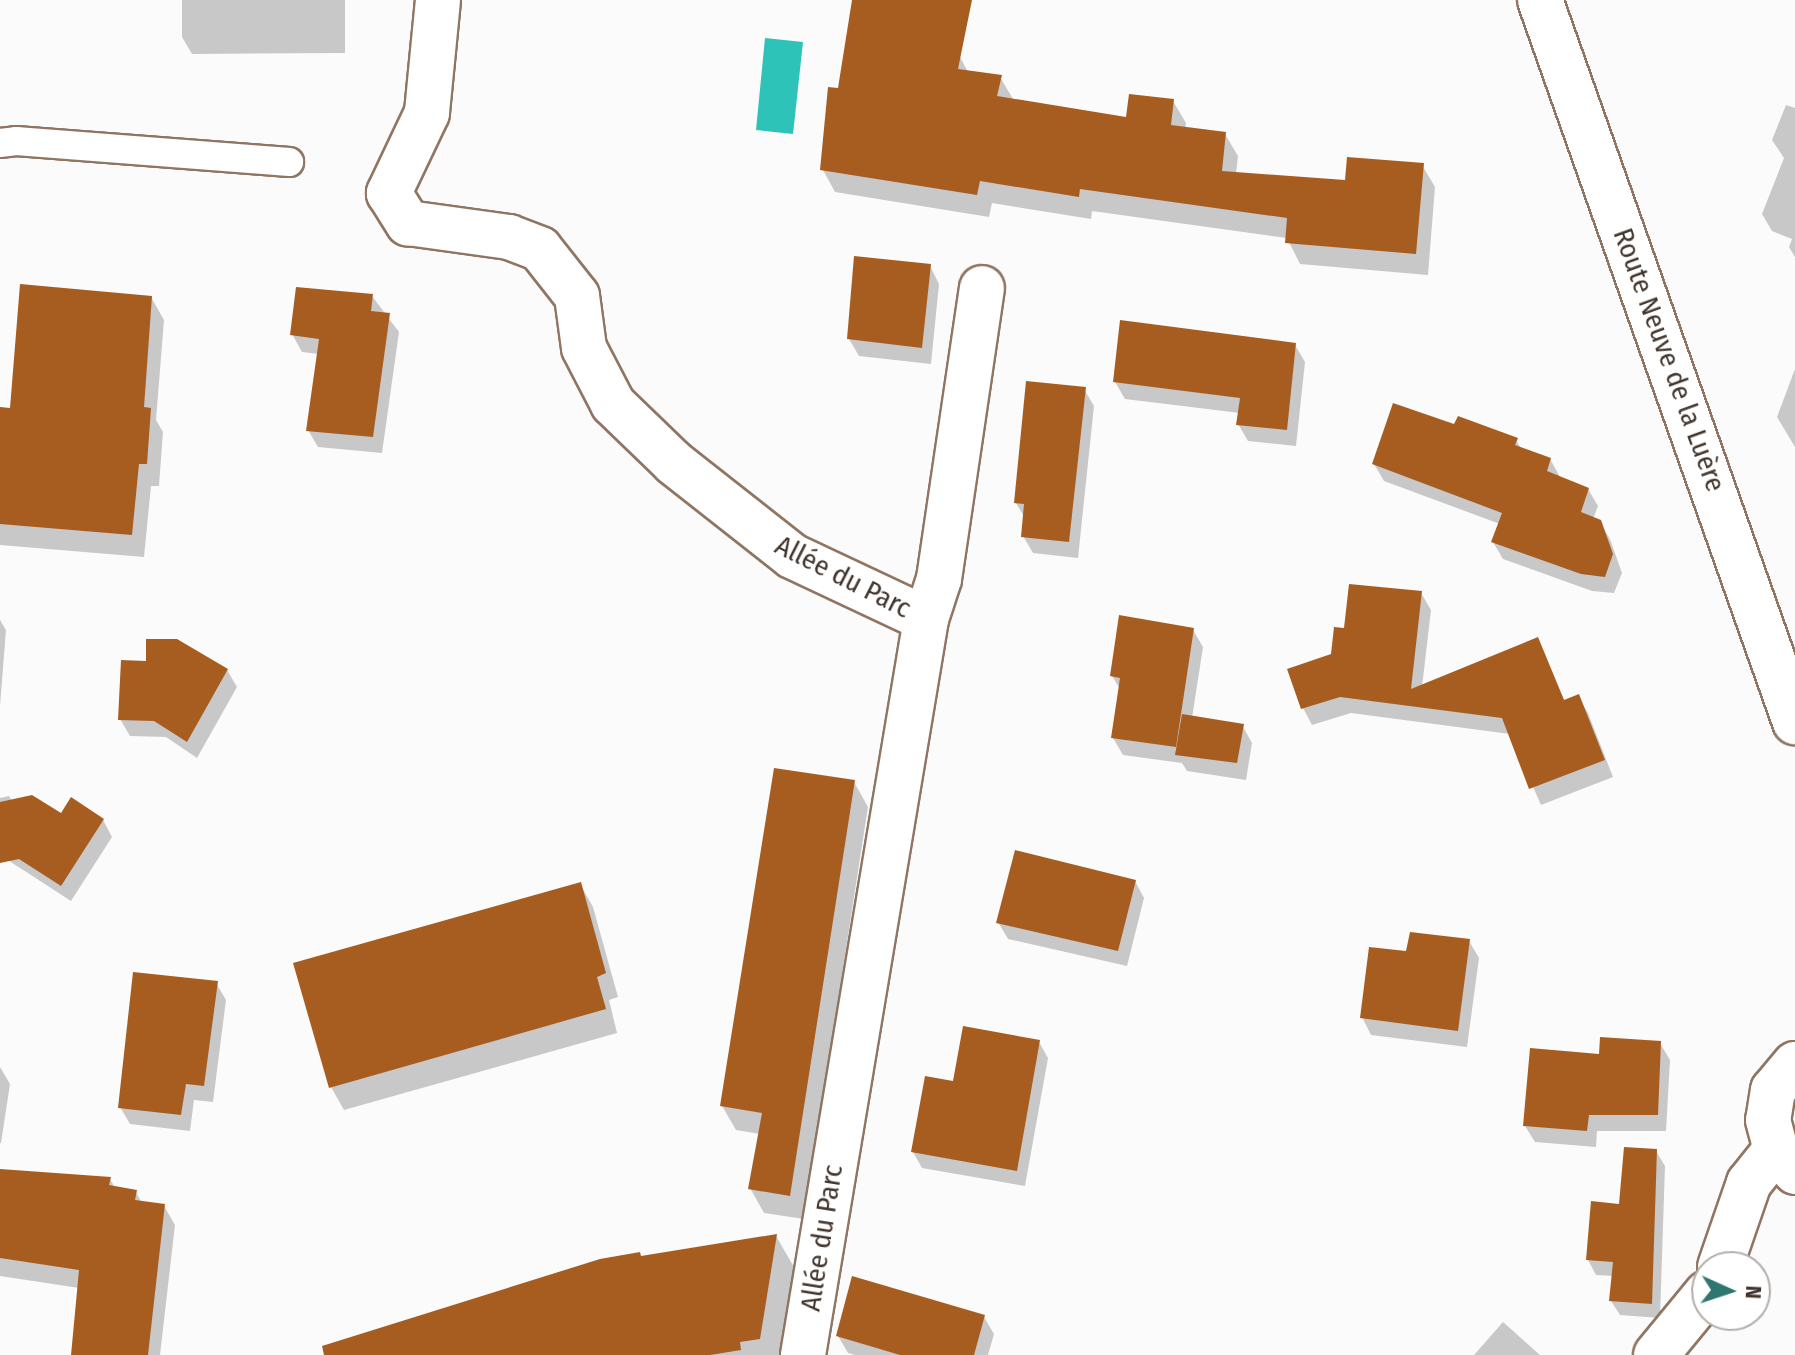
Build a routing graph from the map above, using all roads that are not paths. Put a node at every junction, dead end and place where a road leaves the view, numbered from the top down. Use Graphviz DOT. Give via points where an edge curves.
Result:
graph roads {
  1 [pos="438,0"];
  2 [pos="1540,0"];
  3 [pos="0,143"];
  4 [pos="289,162"];
  5 [pos="982,288"];
  6 [pos="926,619"];
  7 [pos="1795,722"];
  8 [pos="1795,1064"];
  9 [pos="1785,1161"];
  10 [pos="1726,1251"];
  11 [pos="1691,1312"];
  12 [pos="803,1355"];
  13 [pos="1656,1355"];
  1 -- 6 [label="street, Allée du Parc" via="427,113 389,193 408,223 509,237 540,249 577,296 584,348 613,404 674,463 792,556"];
  2 -- 7 [label="street, Route Neuve de la Luère"];
  3 -- 4 [label="lane"];
  5 -- 6 [label="street" via="939,579"];
  6 -- 12 [label="street, Allée du Parc"];
  8 -- 9 [label="street" via="1773,1090 1768,1120"];
  9 -- 10 [label="street" via="1749,1183"];
  11 -- 13 [label="street"];
}
